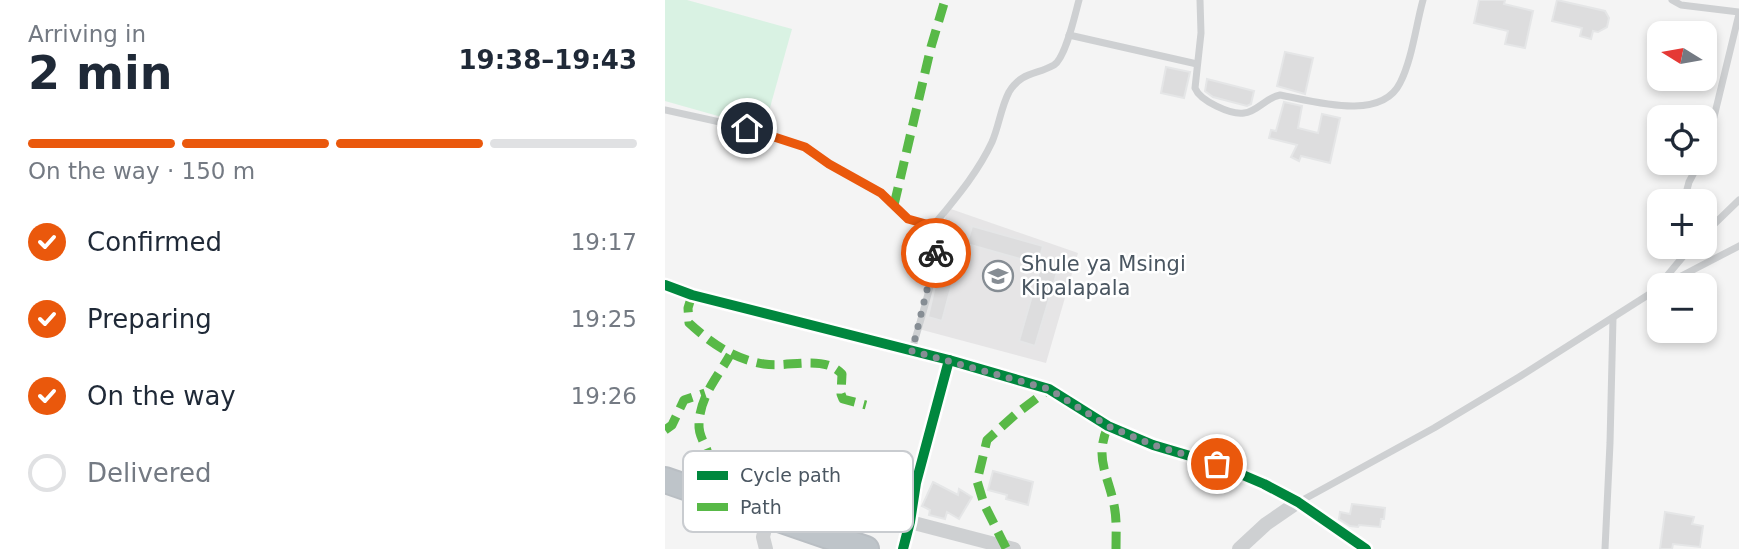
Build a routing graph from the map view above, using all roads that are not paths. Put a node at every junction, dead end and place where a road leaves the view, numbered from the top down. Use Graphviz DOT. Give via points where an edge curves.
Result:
graph roads {
  1 [pos="1079,0"];
  2 [pos="1200,0"];
  3 [pos="1423,0"];
  4 [pos="1672,0"];
  5 [pos="1739,13"];
  6 [pos="1069,36"];
  7 [pos="1197,64"];
  8 [pos="1717,105"];
  9 [pos="665,110"];
  10 [pos="1739,200"];
  11 [pos="1732,206"];
  12 [pos="1739,212"];
  13 [pos="1717,221"];
  14 [pos="933,226"];
  15 [pos="1739,246"];
  16 [pos="1687,273"];
  17 [pos="665,285"];
  18 [pos="1647,296"];
  19 [pos="1613,318"];
  20 [pos="912,351"];
  21 [pos="949,360"];
  22 [pos="665,480"];
  23 [pos="683,486"];
  24 [pos="913,502"];
  25 [pos="1298,502"];
  26 [pos="913,523"];
  27 [pos="764,532"];
  28 [pos="821,532"];
  29 [pos="907,532"];
  30 [pos="861,548"];
  31 [pos="766,549"];
  32 [pos="903,549"];
  33 [pos="1014,549"];
  34 [pos="1239,549"];
  35 [pos="1366,549"];
  36 [pos="1605,549"];
  1 -- 6 [label="lane"];
  2 -- 7 [label="lane"];
  3 -- 7 [label="lane" via="1400,84 1385,100 1369,105 1280,95 1243,114 1198,95"];
  4 -- 5 [label="lane"];
  5 -- 8 [label="lane"];
  6 -- 7 [label="lane"];
  6 -- 14 [label="lane" via="1059,60 1027,74 1009,92 981,162"];
  9 -- 14 [label="lane" via="747,128 805,147 881,193 908,219"];
  10 -- 11 [label="lane"];
  11 -- 12 [label="lane"];
  11 -- 13 [label="lane"];
  14 -- 20 [label="lane" via="938,239"];
  15 -- 16 [label="lane"];
  17 -- 20 [label="street"];
  18 -- 19 [label="lane"];
  19 -- 25 [label="lane" via="1434,428"];
  19 -- 36 [label="lane"];
  20 -- 21 [label="street"];
  21 -- 24 [label="street"];
  21 -- 25 [label="street" via="1049,389 1108,426 1217,464"];
  22 -- 23 [label="highway"];
  25 -- 34 [label="street"];
  25 -- 35 [label="street"];
  26 -- 33 [label="street"];
  27 -- 31 [label="street"];
  28 -- 30 [label="highway"];
  29 -- 32 [label="street"];
}
